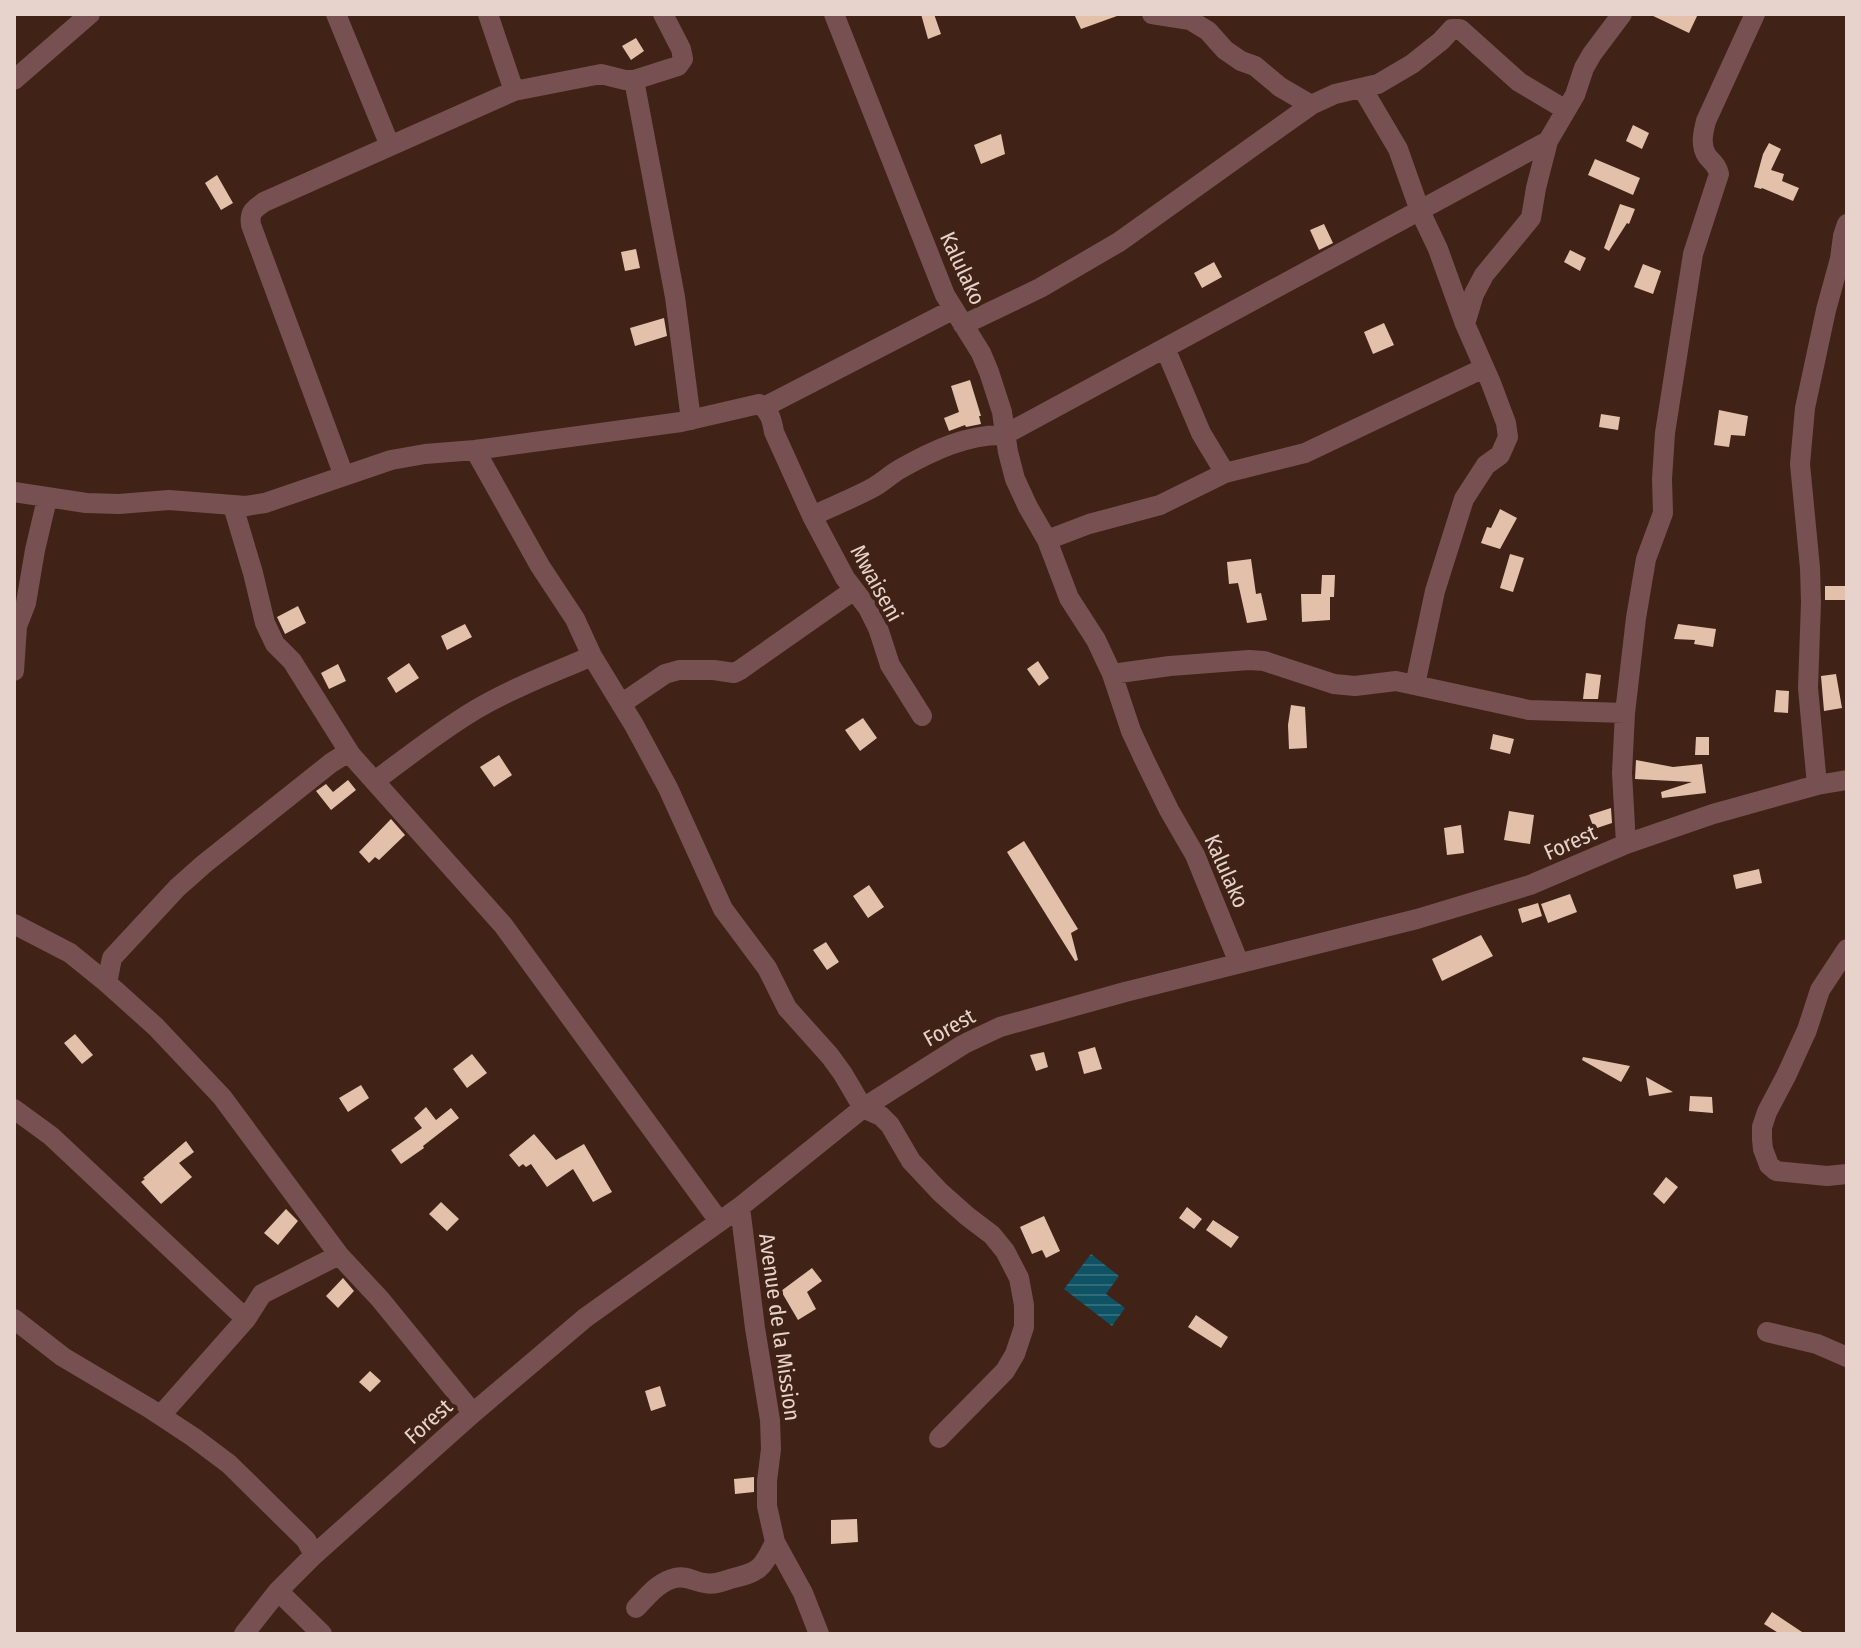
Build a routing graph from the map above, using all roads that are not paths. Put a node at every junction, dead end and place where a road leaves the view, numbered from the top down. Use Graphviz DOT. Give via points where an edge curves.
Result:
graph roads {
  1 [pos="90,14"];
  2 [pos="336,14"];
  3 [pos="488,14"];
  4 [pos="663,14"];
  5 [pos="1152,14"];
  6 [pos="1622,14"];
  7 [pos="1755,14"];
  8 [pos="835,15"];
  9 [pos="14,80"];
  10 [pos="634,80"];
  11 [pos="1362,88"];
  12 [pos="514,91"];
  13 [pos="1311,105"];
  14 [pos="1566,110"];
  15 [pos="1548,141"];
  16 [pos="390,146"];
  17 [pos="1420,211"];
  18 [pos="1847,224"];
  19 [pos="958,317"];
  20 [pos="1465,324"];
  21 [pos="1165,348"];
  22 [pos="1484,368"];
  23 [pos="764,407"];
  24 [pos="691,420"];
  25 [pos="1004,435"];
  26 [pos="475,450"];
  27 [pos="1225,473"];
  28 [pos="344,476"];
  29 [pos="14,492"];
  30 [pos="47,499"];
  31 [pos="233,506"];
  32 [pos="812,516"];
  33 [pos="1047,540"];
  34 [pos="854,590"];
  35 [pos="592,656"];
  36 [pos="14,671"];
  37 [pos="1112,674"];
  38 [pos="1415,685"];
  39 [pos="621,704"];
  40 [pos="1625,713"];
  41 [pos="922,716"];
  42 [pos="351,755"];
  43 [pos="1847,780"];
  44 [pos="375,781"];
  45 [pos="1817,785"];
  46 [pos="1626,844"];
  47 [pos="14,924"];
  48 [pos="1847,949"];
  49 [pos="112,958"];
  50 [pos="76,959"];
  51 [pos="1239,963"];
  52 [pos="107,983"];
  53 [pos="863,1108"];
  54 [pos="14,1109"];
  55 [pos="1847,1174"];
  56 [pos="740,1207"];
  57 [pos="719,1221"];
  58 [pos="339,1255"];
  59 [pos="14,1319"];
  60 [pos="246,1319"];
  61 [pos="1767,1332"];
  62 [pos="1847,1357"];
  63 [pos="473,1413"];
  64 [pos="161,1415"];
  65 [pos="939,1438"];
  66 [pos="775,1542"];
  67 [pos="314,1555"];
  68 [pos="278,1591"];
  69 [pos="636,1608"];
  70 [pos="244,1634"];
  71 [pos="322,1634"];
  72 [pos="819,1634"];
  1 -- 9 [label="street"];
  2 -- 16 [label="street"];
  3 -- 12 [label="street"];
  4 -- 10 [label="street" via="683,59 678,66"];
  5 -- 13 [label="street" via="1190,20 1241,61"];
  6 -- 14 [label="street" via="1592,54"];
  7 -- 40 [label="street" via="1706,121 1703,147 1719,174 1693,254 1665,433 1663,513 1646,559"];
  8 -- 19 [label="street, Kalulako"];
  10 -- 12 [label="street" via="601,74"];
  10 -- 24 [label="street" via="675,297"];
  11 -- 13 [label="street"];
  11 -- 14 [label="street" via="1412,64 1452,29 1460,29 1519,82"];
  11 -- 17 [label="street" via="1398,149"];
  12 -- 16 [label="street"];
  13 -- 19 [label="street" via="1119,242 1040,288"];
  14 -- 15 [label="street"];
  15 -- 17 [label="street"];
  15 -- 20 [label="street" via="1531,218 1484,275"];
  16 -- 28 [label="street" via="264,202 250,216"];
  17 -- 20 [label="street"];
  17 -- 21 [label="street"];
  18 -- 45 [label="street" via="1805,408 1800,464 1810,568 1808,688"];
  19 -- 23 [label="street"];
  19 -- 25 [label="street, Kalulako" via="989,372"];
  20 -- 22 [label="street"];
  21 -- 25 [label="street"];
  21 -- 27 [label="street" via="1201,433"];
  22 -- 27 [label="street" via="1305,453"];
  22 -- 38 [label="street" via="1508,437 1464,499 1435,591"];
  23 -- 24 [label="street" via="753,404"];
  23 -- 32 [label="street, Mwaiseni"];
  24 -- 26 [label="street"];
  25 -- 32 [label="street" via="954,443"];
  25 -- 33 [label="street, Kalulako" via="1015,479"];
  26 -- 28 [label="street" via="399,459"];
  26 -- 35 [label="street"];
  27 -- 33 [label="street" via="1160,505"];
  28 -- 31 [label="street" via="265,503"];
  29 -- 30 [label="street"];
  30 -- 31 [label="street" via="119,504 185,500"];
  30 -- 36 [label="street" via="17,626"];
  31 -- 42 [label="street" via="265,623"];
  32 -- 34 [label="street, Mwaiseni"];
  33 -- 37 [label="street, Kalulako" via="1069,598"];
  34 -- 39 [label="street" via="734,673 679,670"];
  34 -- 41 [label="street, Mwaiseni"];
  35 -- 39 [label="street"];
  35 -- 44 [label="street" via="474,710"];
  37 -- 38 [label="street" via="1249,660 1345,686 1388,681"];
  37 -- 51 [label="street, Kalulako" via="1136,741 1195,855"];
  38 -- 40 [label="street" via="1529,710"];
  39 -- 53 [label="street" via="668,788 723,909 767,968 787,1008 830,1056"];
  40 -- 46 [label="street"];
  42 -- 44 [label="street"];
  42 -- 49 [label="street" via="331,763 204,864"];
  43 -- 45 [label="street, Forest"];
  44 -- 57 [label="street" via="503,925"];
  45 -- 46 [label="street, Forest"];
  46 -- 51 [label="street, Forest" via="1516,889"];
  47 -- 50 [label="street"];
  48 -- 55 [label="street" via="1820,990 1807,1030 1767,1112 1762,1139 1769,1165 1776,1171"];
  49 -- 50 [label="street"];
  49 -- 52 [label="street"];
  50 -- 52 [label="street"];
  51 -- 53 [label="street, Forest" via="1000,1027"];
  52 -- 58 [label="street" via="214,1088"];
  53 -- 56 [label="street, Forest"];
  53 -- 65 [label="street" via="881,1116 911,1161 992,1235 1019,1278 1024,1327 1015,1354"];
  54 -- 60 [label="street" via="51,1136"];
  56 -- 57 [label="street, Forest"];
  56 -- 66 [label="street, Avenue de la Mission" via="770,1420 767,1506"];
  57 -- 63 [label="street, Forest" via="585,1318"];
  58 -- 60 [label="street" via="262,1294"];
  58 -- 63 [label="street"];
  59 -- 64 [label="street" via="78,1367"];
  60 -- 64 [label="street"];
  61 -- 62 [label="street"];
  63 -- 67 [label="street, Forest"];
  64 -- 67 [label="street" via="229,1464 306,1540"];
  66 -- 69 [label="street" via="753,1573 711,1584 674,1578 660,1583"];
  66 -- 72 [label="street, Avenue de la Mission"];
  67 -- 68 [label="street, Forest"];
  68 -- 70 [label="street, Forest"];
  68 -- 71 [label="street"];
}
